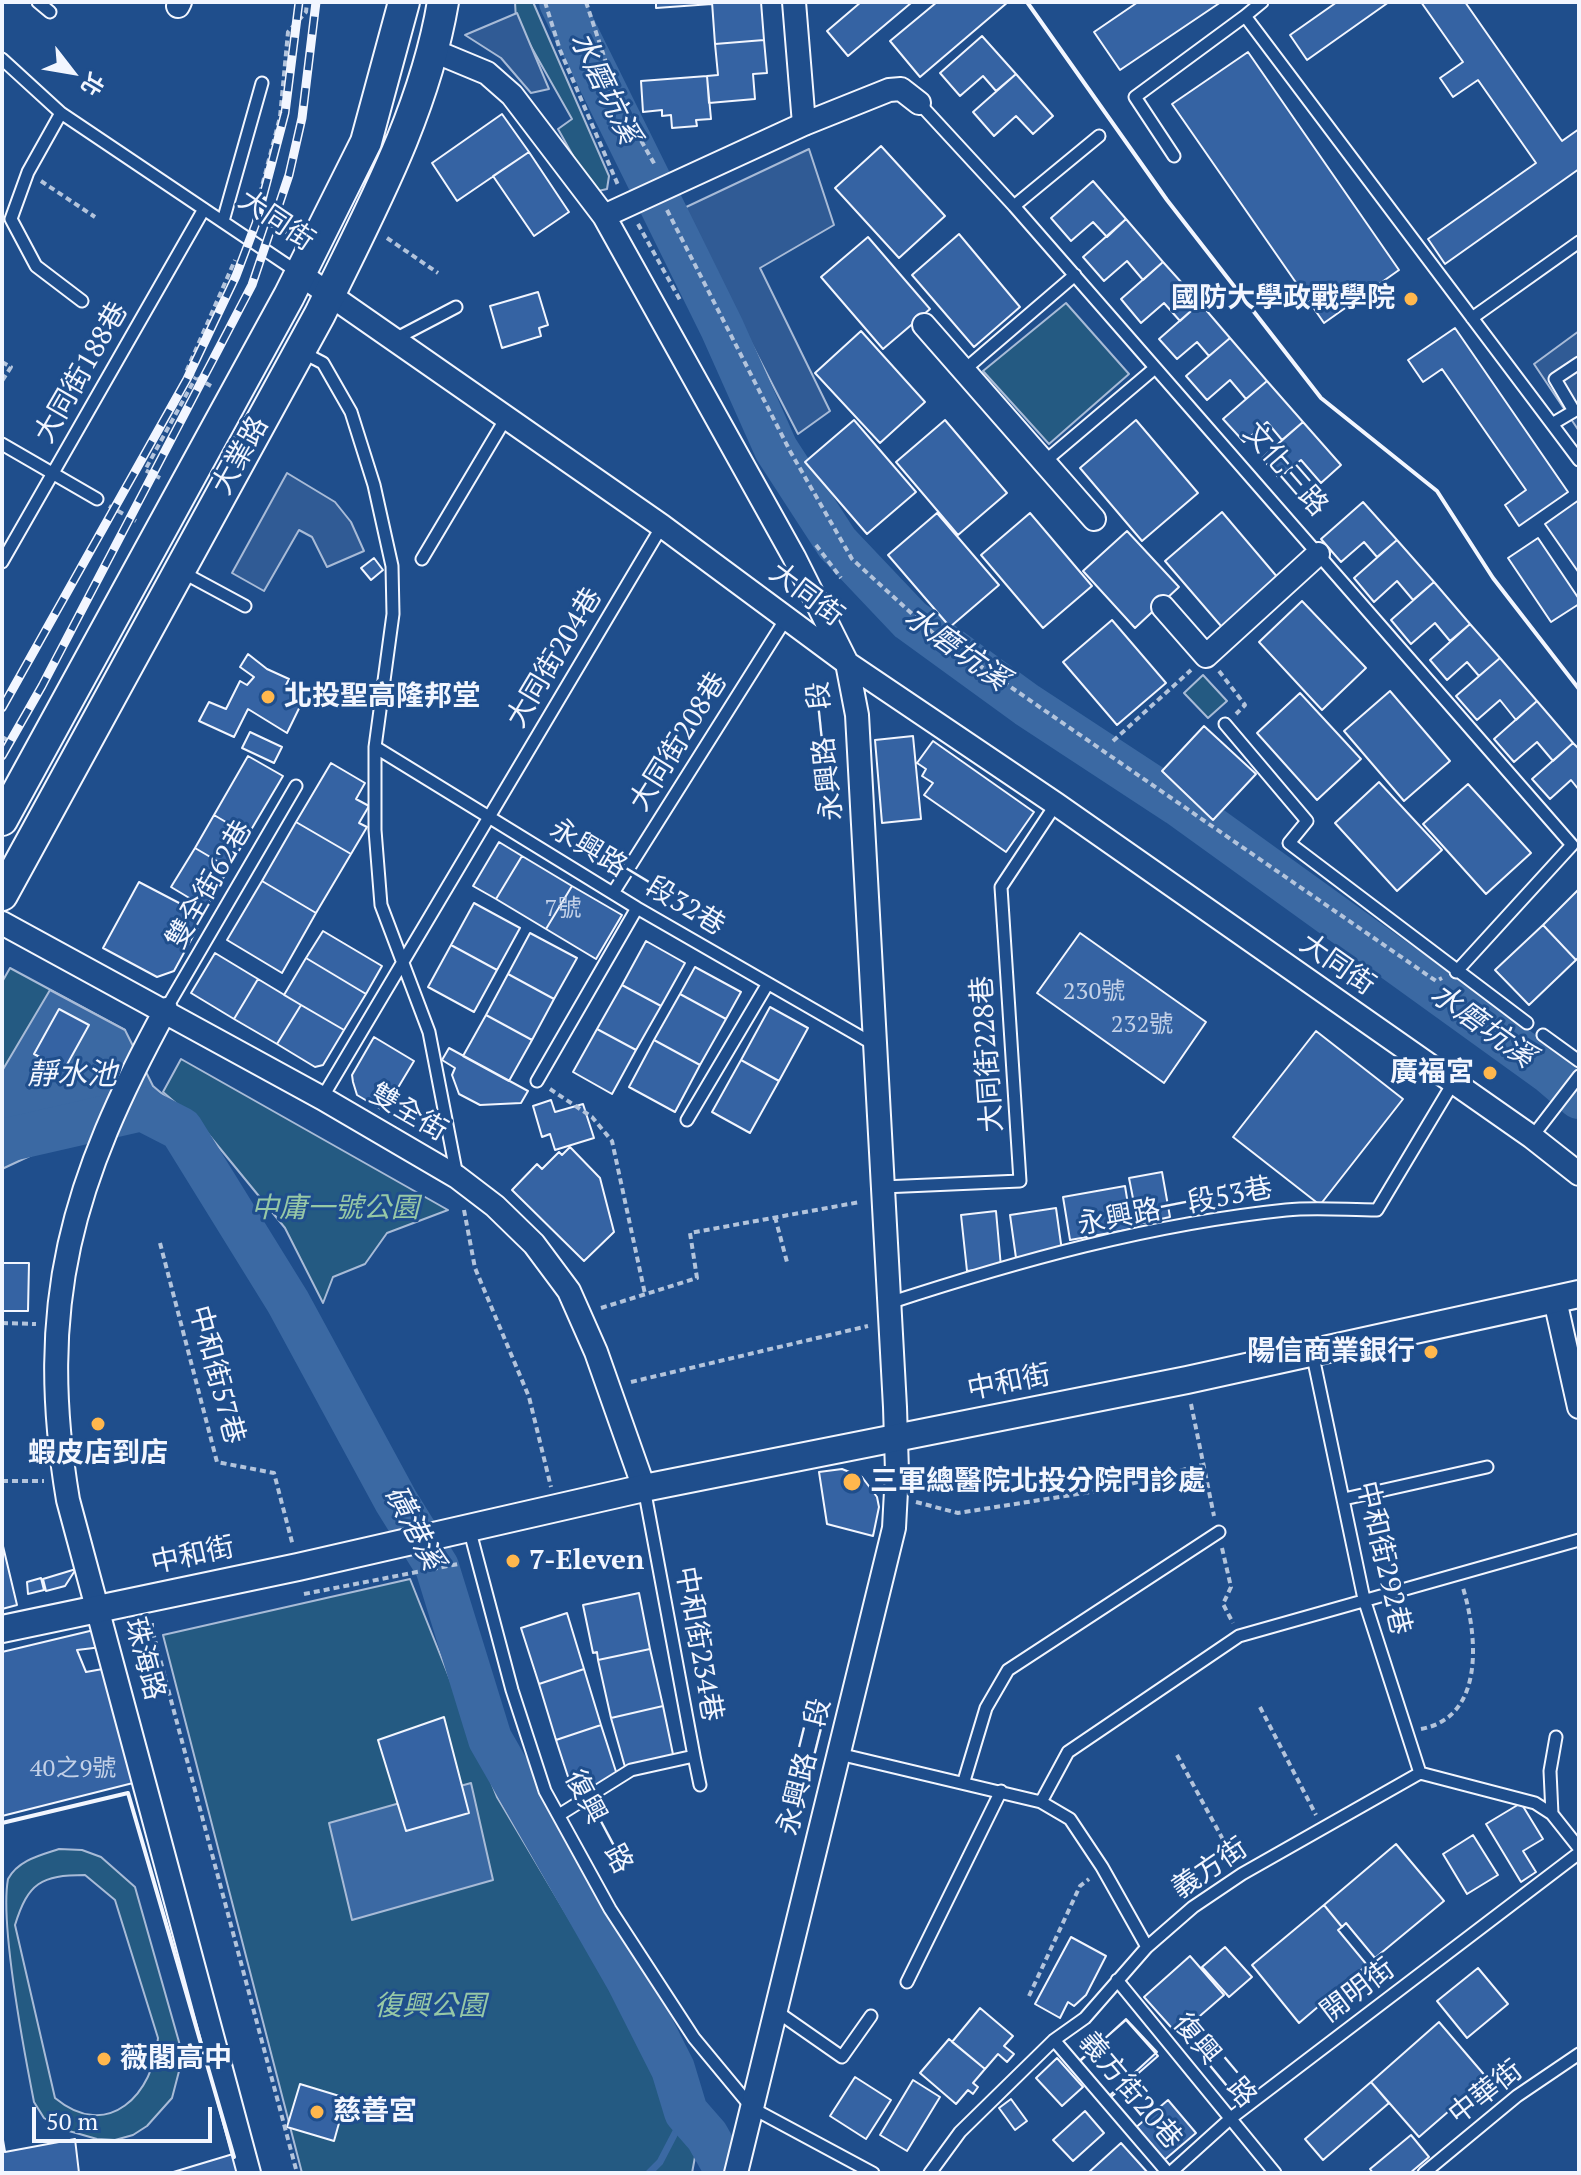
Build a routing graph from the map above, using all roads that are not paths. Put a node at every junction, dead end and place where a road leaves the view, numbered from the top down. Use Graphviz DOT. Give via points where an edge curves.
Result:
graph roads {
  1 [pos="38,2"];
  2 [pos="404,2"];
  3 [pos="443,2"];
  4 [pos="794,2"];
  5 [pos="1262,2"];
  6 [pos="50,12"];
  7 [pos="1245,16"];
  8 [pos="434,51"];
  9 [pos="2,59"];
  10 [pos="262,83"];
  11 [pos="919,103"];
  12 [pos="61,113"];
  13 [pos="804,124"];
  14 [pos="1099,136"];
  15 [pos="1174,156"];
  16 [pos="1014,206"];
  17 [pos="204,209"];
  18 [pos="610,213"];
  19 [pos="223,221"];
  20 [pos="1579,242"];
  21 [pos="300,274"];
  22 [pos="1075,275"];
  23 [pos="329,295"];
  24 [pos="82,301"];
  25 [pos="456,307"];
  26 [pos="1472,318"];
  27 [pos="924,325"];
  28 [pos="395,339"];
  29 [pos="300,350"];
  30 [pos="1579,363"];
  31 [pos="1155,368"];
  32 [pos="963,371"];
  33 [pos="1577,409"];
  34 [pos="506,418"];
  35 [pos="1552,424"];
  36 [pos="2,444"];
  37 [pos="1579,460"];
  38 [pos="1044,462"];
  39 [pos="51,474"];
  40 [pos="97,499"];
  41 [pos="1094,519"];
  42 [pos="662,526"];
  43 [pos="1318,554"];
  44 [pos="422,559"];
  45 [pos="2,562"];
  46 [pos="178,570"];
  47 [pos="245,606"];
  48 [pos="1163,607"];
  49 [pos="787,617"];
  50 [pos="847,663"];
  51 [pos="1225,724"];
  52 [pos="375,747"];
  53 [pos="296,786"];
  54 [pos="1056,804"];
  55 [pos="489,814"];
  56 [pos="2,820"];
  57 [pos="1575,842"];
  58 [pos="613,893"];
  59 [pos="2,895"];
  60 [pos="637,908"];
  61 [pos="2,923"];
  62 [pos="402,966"];
  63 [pos="1456,972"];
  64 [pos="767,985"];
  65 [pos="166,1009"];
  66 [pos="1527,1023"];
  67 [pos="1543,1035"];
  68 [pos="875,1045"];
  69 [pos="1579,1061"];
  70 [pos="1579,1076"];
  71 [pos="537,1081"];
  72 [pos="1453,1083"];
  73 [pos="322,1098"];
  74 [pos="687,1120"];
  75 [pos="1532,1137"];
  76 [pos="1579,1174"];
  77 [pos="457,1177"];
  78 [pos="883,1193"];
  79 [pos="1567,1297"];
  80 [pos="889,1312"];
  81 [pos="1312,1351"];
  82 [pos="1579,1407"];
  83 [pos="896,1438"];
  84 [pos="1487,1467"];
  85 [pos="644,1488"];
  86 [pos="1344,1499"];
  87 [pos="460,1530"];
  88 [pos="1219,1532"];
  89 [pos="1579,1540"];
  90 [pos="1364,1599"];
  91 [pos="99,1607"];
  92 [pos="2,1629"];
  93 [pos="1556,1737"];
  94 [pos="839,1754"];
  95 [pos="694,1756"];
  96 [pos="1420,1773"];
  97 [pos="964,1781"];
  98 [pos="700,1785"];
  99 [pos="1001,1791"];
  100 [pos="1041,1802"];
  101 [pos="1552,1814"];
  102 [pos="559,1815"];
  103 [pos="1579,1850"];
  104 [pos="1147,1947"];
  105 [pos="1117,1980"];
  106 [pos="907,1982"];
  107 [pos="776,2011"];
  108 [pos="871,2016"];
  109 [pos="1054,2040"];
  110 [pos="1579,2054"];
  111 [pos="752,2108"];
  112 [pos="1231,2118"];
  113 [pos="249,2173"];
  114 [pos="736,2173"];
  115 [pos="873,2173"];
  116 [pos="930,2173"];
  117 [pos="1169,2173"];
  118 [pos="1275,2173"];
  119 [pos="1424,2173"];
  1 -- 6 [label="lane"];
  2 -- 21 [label="main road, 大業路" via="366,142"];
  3 -- 8 [label="main road, 大業路"];
  4 -- 13 [label="street"];
  5 -- 7 [label="lane"];
  7 -- 15 [label="lane" via="1135,97"];
  7 -- 26 [label="lane"];
  8 -- 18 [label="street, 永興路一段" via="487,73 512,95"];
  8 -- 23 [label="main road, 大業路" via="400,150"];
  9 -- 12 [label="lane, 大同街"];
  10 -- 19 [label="lane"];
  11 -- 13 [label="street, 文化三路" via="901,89 889,90"];
  11 -- 16 [label="lane, 文化三路"];
  12 -- 17 [label="lane, 大同街"];
  12 -- 24 [label="lane" via="28,172 11,219 36,266"];
  13 -- 18 [label="street, 文化三路" via="670,193"];
  14 -- 16 [label="lane"];
  16 -- 22 [label="lane, 文化三路"];
  17 -- 19 [label="lane, 大同街"];
  17 -- 39 [label="lane, 大同街188巷"];
  18 -- 50 [label="street, 永興路一段"];
  19 -- 21 [label="lane, 大同街"];
  20 -- 26 [label="lane"];
  21 -- 23 [label="street, 大同街"];
  21 -- 56 [label="main road, 大業路"];
  22 -- 31 [label="lane, 文化三路"];
  22 -- 32 [label="lane"];
  23 -- 28 [label="street, 大同街"];
  23 -- 29 [label="main road, 大業路"];
  25 -- 28 [label="lane"];
  26 -- 35 [label="lane"];
  27 -- 32 [label="street"];
  28 -- 34 [label="street, 大同街"];
  29 -- 46 [label="main road, 大業路"];
  29 -- 52 [label="lane" via="323,363 351,412 392,566 393,614"];
  30 -- 33 [label="lane" via="1555,379"];
  31 -- 38 [label="lane"];
  31 -- 43 [label="lane, 文化三路"];
  32 -- 38 [label="street"];
  33 -- 35 [label="lane"];
  34 -- 42 [label="street, 大同街"];
  34 -- 44 [label="lane"];
  35 -- 37 [label="lane"];
  36 -- 39 [label="lane"];
  38 -- 41 [label="street"];
  39 -- 40 [label="lane"];
  39 -- 45 [label="lane, 大同街188巷"];
  42 -- 49 [label="street, 大同街"];
  42 -- 55 [label="lane, 大同街204巷"];
  43 -- 48 [label="street" via="1206,656"];
  43 -- 57 [label="lane, 文化三路"];
  46 -- 47 [label="lane"];
  46 -- 59 [label="main road, 大業路"];
  49 -- 50 [label="street, 大同街"];
  49 -- 58 [label="lane, 大同街208巷"];
  50 -- 54 [label="street, 大同街"];
  50 -- 68 [label="street, 永興路一段" via="857,715"];
  51 -- 63 [label="lane" via="1307,821 1289,843"];
  52 -- 55 [label="lane, 永興路一段32巷"];
  52 -- 62 [label="lane" via="381,905"];
  53 -- 65 [label="lane, 雙全街62巷"];
  54 -- 72 [label="street, 大同街"];
  54 -- 78 [label="lane, 大同街228巷" via="1001,887 1020,1181"];
  55 -- 58 [label="lane, 永興路一段32巷"];
  55 -- 62 [label="lane, 大同街204巷"];
  57 -- 63 [label="lane, 文化三路"];
  58 -- 60 [label="lane, 永興路一段32巷"];
  60 -- 64 [label="lane, 永興路一段32巷"];
  60 -- 71 [label="lane"];
  61 -- 65 [label="street, 雙全街"];
  62 -- 73 [label="lane, 大同街204巷"];
  62 -- 77 [label="lane" via="429,1032"];
  63 -- 66 [label="lane"];
  64 -- 68 [label="lane, 永興路一段32巷"];
  64 -- 74 [label="lane"];
  65 -- 73 [label="street, 雙全街"];
  65 -- 91 [label="street, 珠海路" via="94,1155 67,1247 56,1324 55,1378 65,1481"];
  67 -- 69 [label="lane"];
  68 -- 78 [label="street, 永興路一段"];
  70 -- 75 [label="lane"];
  72 -- 75 [label="street, 大同街"];
  72 -- 80 [label="lane, 永興路一段53巷" via="1377,1210 1288,1210 1175,1225 992,1270"];
  73 -- 77 [label="street, 雙全街"];
  75 -- 76 [label="street, 大同街"];
  77 -- 85 [label="street, 雙全街" via="534,1244 569,1291"];
  78 -- 80 [label="street, 永興路一段"];
  79 -- 81 [label="street, 中和街"];
  79 -- 82 [label="street"];
  80 -- 83 [label="street, 永興路一段"];
  81 -- 83 [label="street, 中和街"];
  81 -- 86 [label="lane, 中和街292巷"];
  83 -- 85 [label="street, 中和街"];
  83 -- 94 [label="street, 永興路二段" via="894,1528"];
  84 -- 86 [label="lane"];
  85 -- 87 [label="street, 中和街"];
  85 -- 95 [label="lane, 中和街234巷"];
  86 -- 90 [label="lane, 中和街292巷"];
  87 -- 91 [label="street, 中和街"];
  87 -- 102 [label="lane, 復興一路" via="545,1791"];
  88 -- 97 [label="lane" via="1008,1670 986,1708"];
  89 -- 90 [label="lane"];
  90 -- 96 [label="lane, 中和街292巷"];
  90 -- 100 [label="lane" via="1239,1636 1068,1752"];
  91 -- 92 [label="street, 中和街"];
  91 -- 113 [label="street, 珠海路"];
  93 -- 101 [label="lane" via="1550,1771"];
  94 -- 97 [label="lane"];
  94 -- 107 [label="street, 永興路二段"];
  95 -- 98 [label="lane"];
  95 -- 102 [label="lane, 中和街234巷" via="631,1770"];
  96 -- 101 [label="lane" via="1535,1803"];
  96 -- 104 [label="lane, 義方街" via="1242,1874"];
  97 -- 99 [label="lane"];
  99 -- 100 [label="lane"];
  99 -- 106 [label="lane"];
  100 -- 104 [label="lane" via="1070,1819"];
  101 -- 103 [label="lane"];
  102 -- 111 [label="lane, 復興一路" via="610,1909 694,2038"];
  103 -- 112 [label="lane, 開明街"];
  104 -- 105 [label="lane, 義方街"];
  105 -- 109 [label="lane, 義方街" via="1085,2018"];
  105 -- 112 [label="lane, 復興二路"];
  107 -- 108 [label="lane" via="842,2057"];
  107 -- 111 [label="street, 永興路二段"];
  109 -- 116 [label="lane, 義方街" via="960,2132"];
  109 -- 117 [label="lane, 義方街20巷"];
  110 -- 119 [label="lane, 中華街" via="1517,2096"];
  111 -- 114 [label="street"];
  111 -- 115 [label="lane, 復興一路"];
  112 -- 117 [label="lane, 開明街"];
  112 -- 118 [label="lane, 復興二路"];
}
